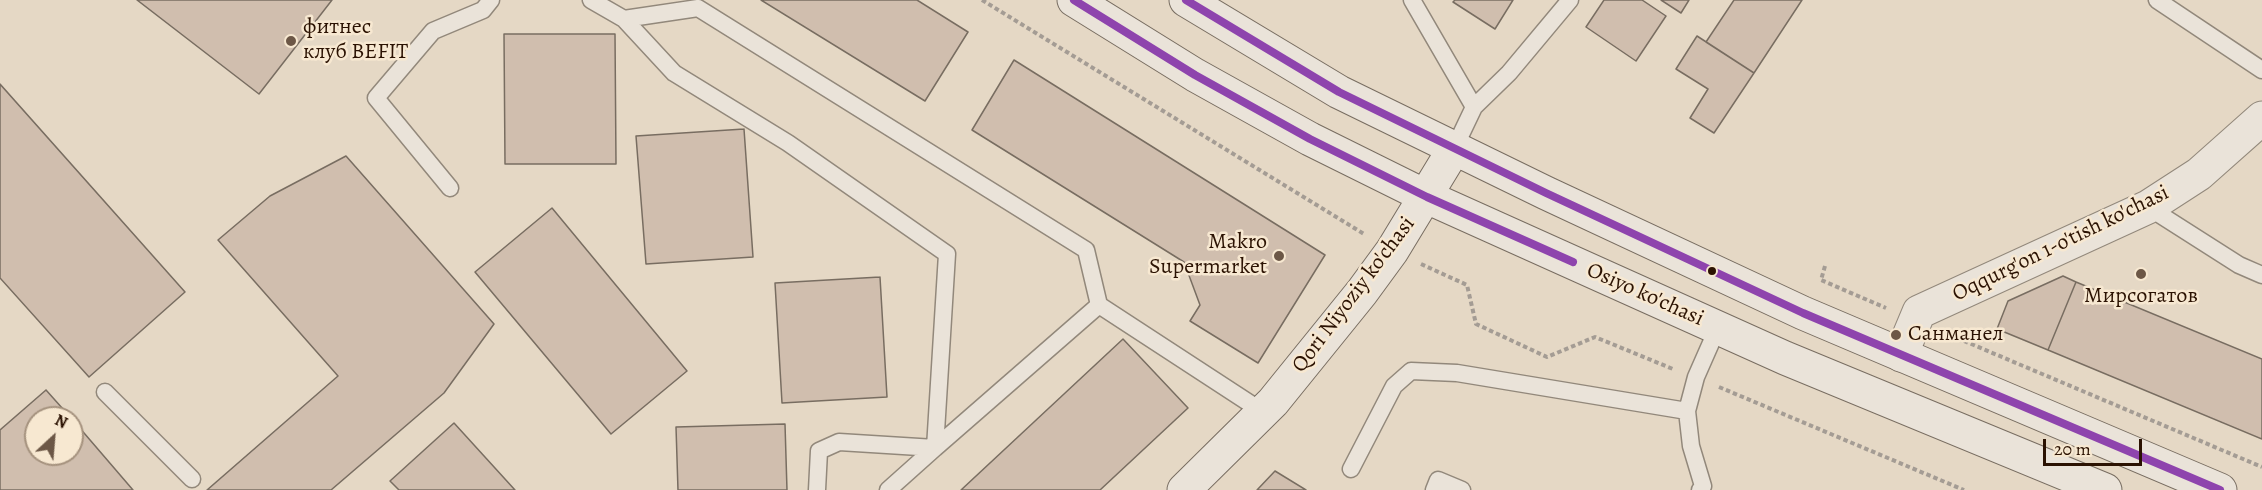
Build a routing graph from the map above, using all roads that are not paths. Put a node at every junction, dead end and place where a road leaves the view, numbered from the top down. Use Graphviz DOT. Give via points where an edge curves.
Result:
graph roads {
  1 [pos="491,0"];
  2 [pos="591,0"];
  3 [pos="1074,0"];
  4 [pos="1186,0"];
  5 [pos="1412,0"];
  6 [pos="1570,0"];
  7 [pos="2157,0"];
  8 [pos="624,19"];
  9 [pos="2262,70"];
  10 [pos="1474,107"];
  11 [pos="2262,118"];
  12 [pos="1454,149"];
  13 [pos="450,189"];
  14 [pos="1427,197"];
  15 [pos="2148,207"];
  16 [pos="2262,274"];
  17 [pos="1737,282"];
  18 [pos="1099,305"];
  19 [pos="1718,327"];
  20 [pos="1901,354"];
  21 [pos="105,392"];
  22 [pos="1882,398"];
  23 [pos="1687,411"];
  24 [pos="1263,412"];
  25 [pos="935,448"];
  26 [pos="1351,469"];
  27 [pos="192,479"];
  28 [pos="817,490"];
  29 [pos="888,490"];
  30 [pos="1184,490"];
  31 [pos="1434,490"];
  32 [pos="1462,490"];
  33 [pos="1700,490"];
  34 [pos="2105,490"];
  35 [pos="2220,490"];
  1 -- 13 [label="lane" via="483,10 433,31 376,98"];
  2 -- 8 [label="lane"];
  3 -- 14 [label="main road, Osiyo ko'chasi" via="1195,75 1310,139"];
  4 -- 12 [label="main road" via="1339,92"];
  5 -- 10 [label="lane"];
  6 -- 10 [label="lane, Qori Niyoziy ko'chasi" via="1509,73"];
  7 -- 9 [label="lane"];
  8 -- 18 [label="lane" via="698,8 1086,250"];
  8 -- 25 [label="lane" via="674,73 788,143 946,254"];
  10 -- 12 [label="lane, Qori Niyoziy ko'chasi"];
  11 -- 15 [label="main road, Oqqurg'on 1-o'tish ko'chasi" via="2199,174"];
  12 -- 14 [label="main road, Qori Niyoziy ko'chasi"];
  12 -- 17 [label="main road"];
  14 -- 19 [label="main road, Osiyo ko'chasi"];
  14 -- 24 [label="main road, Qori Niyoziy ko'chasi" via="1392,251"];
  15 -- 16 [label="lane" via="2240,265"];
  15 -- 20 [label="main road, Oqqurg'on 1-o'tish ko'chasi" via="1919,312"];
  17 -- 19 [label="main road"];
  17 -- 20 [label="main road"];
  18 -- 24 [label="lane"];
  18 -- 25 [label="lane"];
  19 -- 22 [label="main road, Osiyo ko'chasi"];
  19 -- 23 [label="lane" via="1696,377"];
  20 -- 22 [label="main road, Oqqurg'on 1-o'tish ko'chasi"];
  20 -- 35 [label="main road"];
  21 -- 27 [label="lane"];
  22 -- 34 [label="main road, Osiyo ko'chasi"];
  23 -- 26 [label="lane" via="1456,373 1411,370 1394,386"];
  23 -- 33 [label="lane"];
  24 -- 30 [label="main road, Qori Niyoziy ko'chasi"];
  25 -- 28 [label="lane" via="839,442 819,451"];
  25 -- 29 [label="lane"];
  31 -- 32 [label="lane" via="1438,480"];
}
